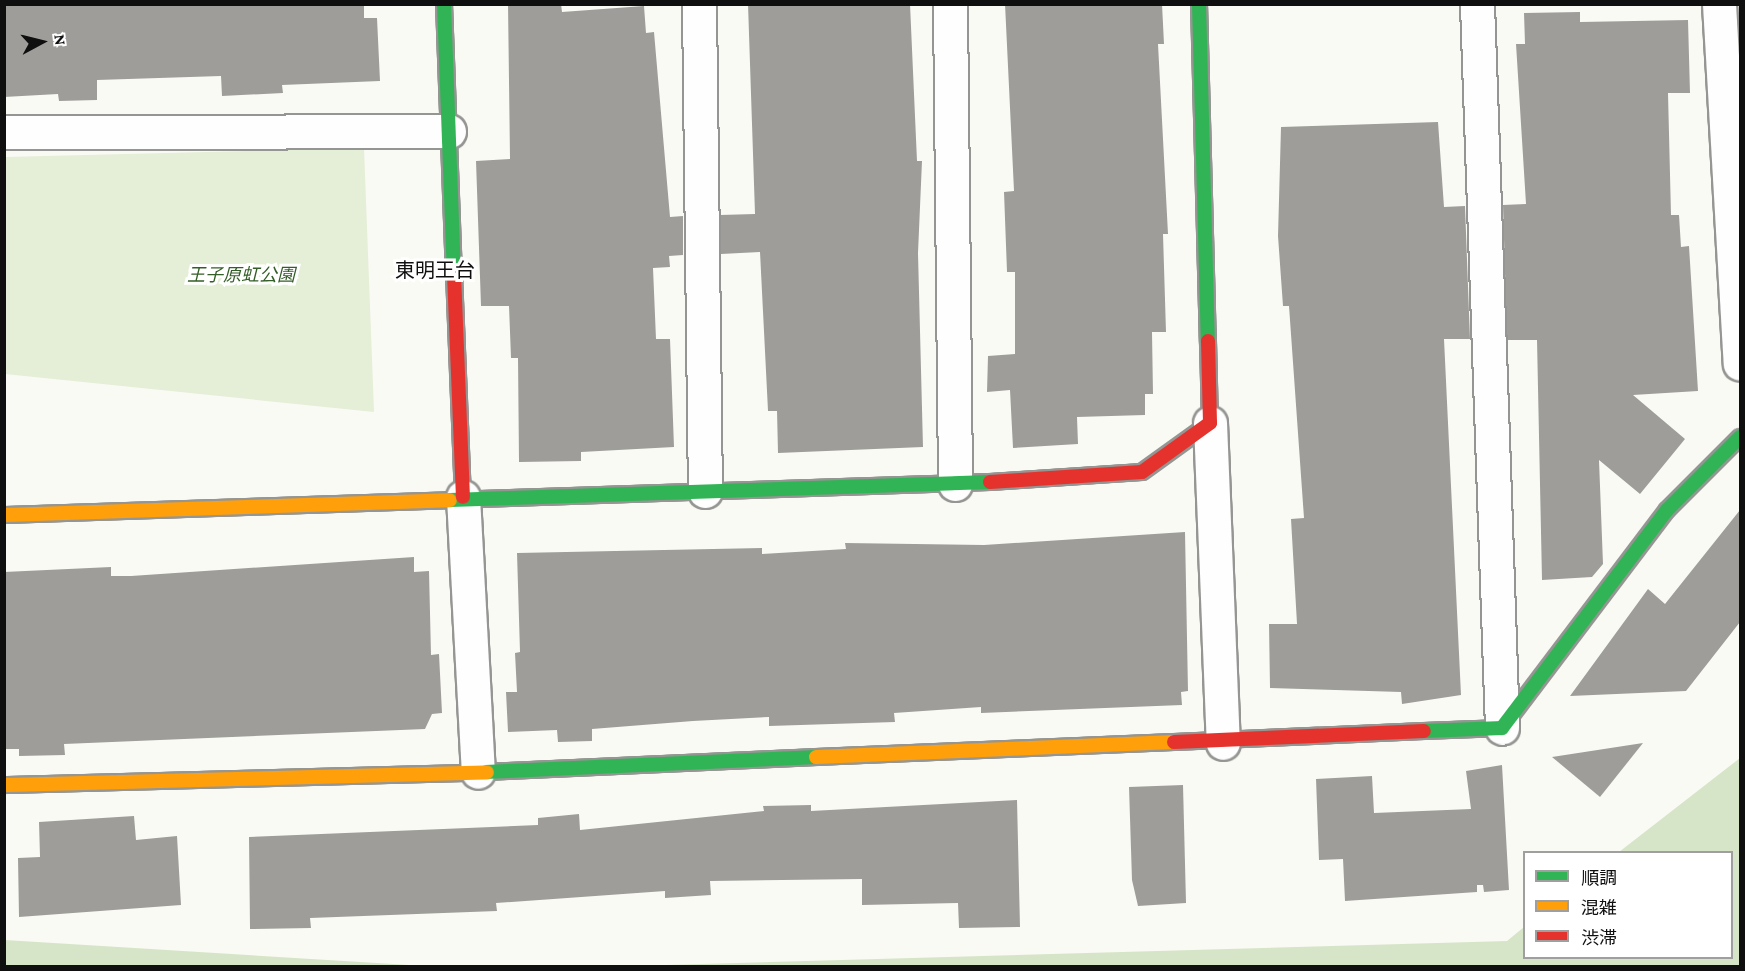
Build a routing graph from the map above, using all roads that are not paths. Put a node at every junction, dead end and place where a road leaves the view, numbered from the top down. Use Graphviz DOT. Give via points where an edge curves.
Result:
graph roads {
  1 [pos="444,4"];
  2 [pos="699,4"];
  3 [pos="950,4"];
  4 [pos="1199,4"];
  5 [pos="1477,4"];
  6 [pos="1719,4"];
  7 [pos="448,131"];
  8 [pos="4,132"];
  9 [pos="1740,363"];
  10 [pos="1210,423"];
  11 [pos="1740,437"];
  12 [pos="955,484"];
  13 [pos="705,491"];
  14 [pos="463,497"];
  15 [pos="4,515"];
  16 [pos="1502,728"];
  17 [pos="1223,743"];
  18 [pos="478,772"];
  19 [pos="4,785"];
  1 -- 7 [label="street"];
  2 -- 13 [label="street"];
  3 -- 12 [label="street"];
  4 -- 10 [label="street"];
  5 -- 16 [label="street"];
  6 -- 9 [label="street"];
  7 -- 8 [label="street"];
  7 -- 14 [label="street"];
  10 -- 12 [label="street" via="1142,472"];
  10 -- 17 [label="street"];
  11 -- 16 [label="street" via="1667,510"];
  12 -- 13 [label="street"];
  13 -- 14 [label="street"];
  14 -- 15 [label="street"];
  14 -- 18 [label="street"];
  16 -- 17 [label="street"];
  17 -- 18 [label="street"];
  18 -- 19 [label="street"];
}
